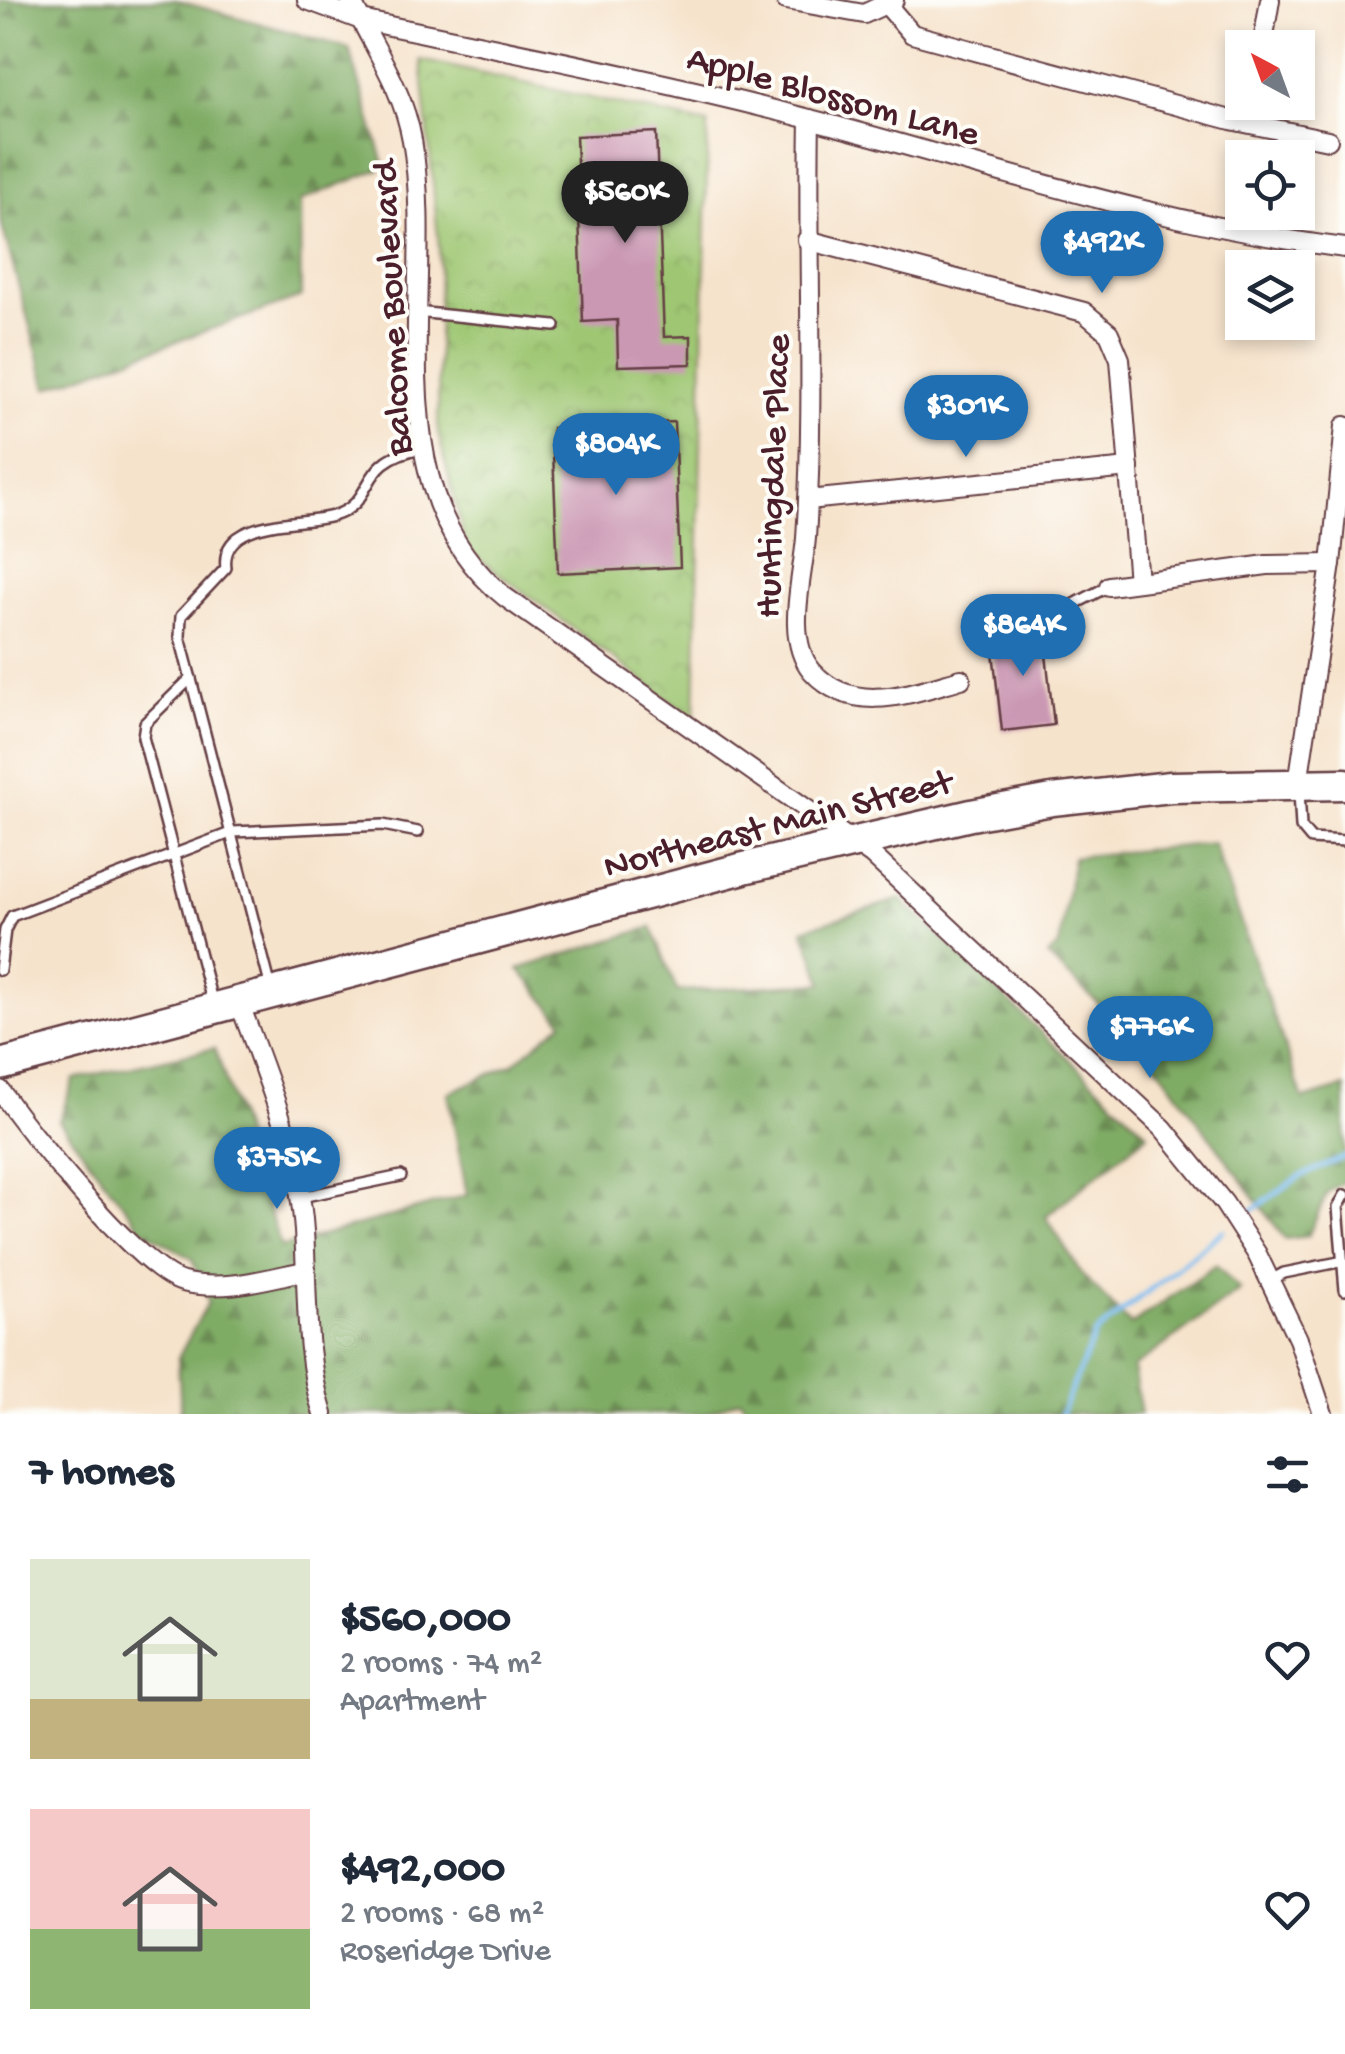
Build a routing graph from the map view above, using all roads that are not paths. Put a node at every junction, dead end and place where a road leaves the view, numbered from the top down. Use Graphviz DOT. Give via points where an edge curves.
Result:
graph roads {
  1 [pos="306,0"];
  2 [pos="352,0"];
  3 [pos="786,0"];
  4 [pos="1270,0"];
  5 [pos="891,3"];
  6 [pos="360,20"];
  7 [pos="1265,30"];
  8 [pos="810,119"];
  9 [pos="1251,120"];
  10 [pos="1251,123"];
  11 [pos="1328,140"];
  12 [pos="807,240"];
  13 [pos="1345,248"];
  14 [pos="414,312"];
  15 [pos="555,326"];
  16 [pos="1345,426"];
  17 [pos="425,448"];
  18 [pos="1128,468"];
  19 [pos="808,500"];
  20 [pos="1338,565"];
  21 [pos="1138,582"];
  22 [pos="1109,586"];
  23 [pos="1008,619"];
  24 [pos="191,678"];
  25 [pos="961,679"];
  26 [pos="1298,783"];
  27 [pos="1345,784"];
  28 [pos="232,832"];
  29 [pos="418,832"];
  30 [pos="1345,841"];
  31 [pos="852,842"];
  32 [pos="176,852"];
  33 [pos="0,970"];
  34 [pos="272,994"];
  35 [pos="227,1005"];
  36 [pos="0,1065"];
  37 [pos="0,1090"];
  38 [pos="400,1176"];
  39 [pos="1345,1195"];
  40 [pos="299,1197"];
  41 [pos="1342,1242"];
  42 [pos="1340,1262"];
  43 [pos="304,1271"];
  44 [pos="1271,1280"];
  45 [pos="1345,1290"];
  46 [pos="323,1414"];
  47 [pos="1323,1414"];
  1 -- 6 [label="street, Apple Blossom Lane"];
  2 -- 6 [label="street, Balcome Boulevard"];
  3 -- 5 [label="street" via="864,14"];
  4 -- 7 [label="street"];
  5 -- 10 [label="street" via="912,34"];
  6 -- 8 [label="street, Apple Blossom Lane"];
  6 -- 14 [label="street, Balcome Boulevard" via="395,82 412,140"];
  8 -- 12 [label="street, Huntingdale Place"];
  8 -- 13 [label="street, Apple Blossom Lane" via="1178,217"];
  9 -- 10 [label="street"];
  10 -- 11 [label="street"];
  12 -- 18 [label="street" via="1084,312 1109,334 1120,359"];
  12 -- 19 [label="street, Huntingdale Place"];
  14 -- 15 [label="lane"];
  14 -- 17 [label="street, Balcome Boulevard"];
  16 -- 20 [label="street"];
  17 -- 24 [label="lane" via="385,458 349,511 264,525 231,543 226,568 181,616"];
  17 -- 31 [label="street, Balcome Boulevard" via="450,529 491,586"];
  18 -- 19 [label="street"];
  18 -- 21 [label="street"];
  19 -- 25 [label="street, Huntingdale Place" via="796,633 810,670 855,699 899,697"];
  20 -- 21 [label="street" via="1268,565"];
  20 -- 26 [label="street"];
  21 -- 22 [label="street"];
  22 -- 23 [label="lane" via="1065,610"];
  24 -- 28 [label="lane"];
  24 -- 32 [label="lane" via="145,723 143,737"];
  26 -- 27 [label="main road, Northeast Main Street"];
  26 -- 30 [label="lane" via="1301,828 1311,838"];
  26 -- 31 [label="main road, Northeast Main Street" via="1052,800"];
  28 -- 29 [label="lane" via="383,825"];
  28 -- 32 [label="lane"];
  28 -- 34 [label="lane"];
  31 -- 34 [label="main road, Northeast Main Street"];
  31 -- 44 [label="street, Balcome Boulevard" via="1164,1128 1224,1204"];
  32 -- 33 [label="lane" via="12,916"];
  32 -- 35 [label="lane"];
  34 -- 35 [label="main road, Northeast Main Street"];
  35 -- 36 [label="main road, Northeast Main Street"];
  35 -- 40 [label="street" via="275,1100"];
  37 -- 43 [label="street" via="158,1270 205,1285"];
  38 -- 40 [label="lane"];
  39 -- 41 [label="lane" via="1338,1207"];
  40 -- 43 [label="street"];
  41 -- 42 [label="lane"];
  42 -- 44 [label="lane"];
  42 -- 45 [label="lane"];
  43 -- 46 [label="street" via="309,1357"];
  44 -- 47 [label="street, Balcome Boulevard"];
}
